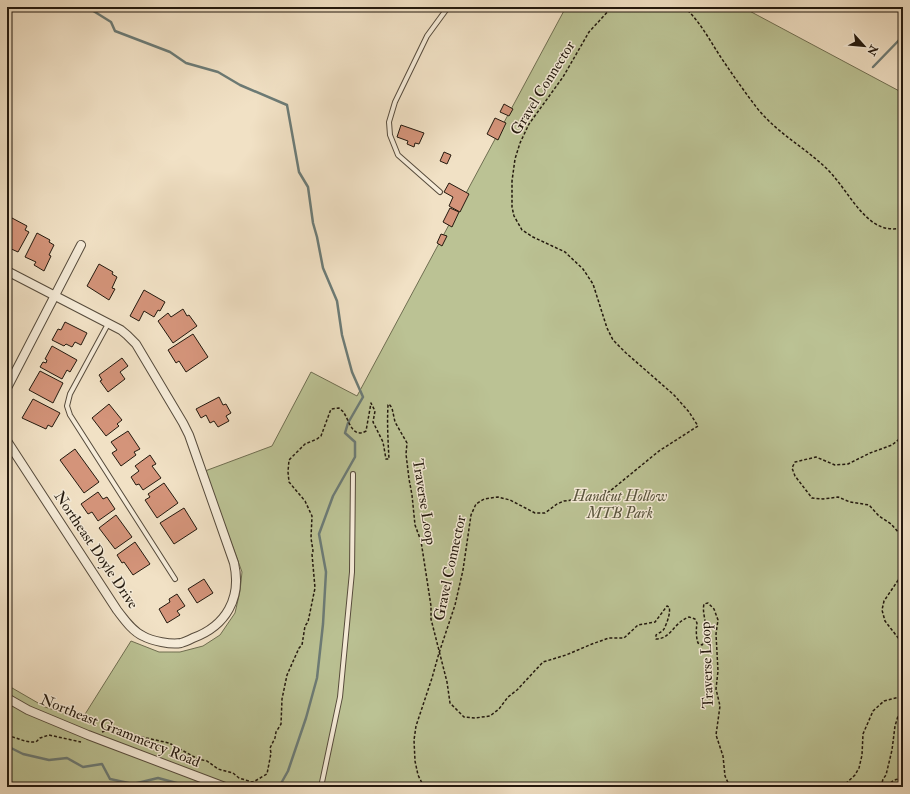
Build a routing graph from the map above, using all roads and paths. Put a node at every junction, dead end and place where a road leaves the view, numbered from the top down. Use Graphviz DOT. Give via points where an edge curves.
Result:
graph roads {
  1 [pos="450,7"];
  2 [pos="612,7"];
  3 [pos="684,7"];
  4 [pos="440,192"];
  5 [pos="903,228"];
  6 [pos="81,245"];
  7 [pos="7,271"];
  8 [pos="54,296"];
  9 [pos="108,324"];
  10 [pos="7,388"];
  11 [pos="903,436"];
  12 [pos="7,441"];
  13 [pos="353,474"];
  14 [pos="903,550"];
  15 [pos="903,561"];
  16 [pos="175,579"];
  17 [pos="903,647"];
  18 [pos="439,653"];
  19 [pos="903,697"];
  20 [pos="7,698"];
  21 [pos="903,712"];
  22 [pos="7,736"];
  23 [pos="94,737"];
  24 [pos="81,742"];
  25 [pos="903,779"];
  26 [pos="225,787"];
  27 [pos="321,787"];
  28 [pos="424,787"];
  29 [pos="730,787"];
  30 [pos="842,787"];
  31 [pos="881,787"];
  32 [pos="888,787"];
  1 -- 4 [label="lane" via="427,36 395,102 389,122 390,136 398,155"];
  2 -- 18 [label="path, Gravel Connector" via="589,32 563,77 528,124 515,160 512,207 522,230 565,252 583,269 593,284 607,328 614,340 674,395 698,426 659,452 604,496 564,501 548,512 540,514 498,497 484,499 476,504 456,605"];
  3 -- 5 [label="path" via="767,120 827,168 858,208 873,222 886,229"];
  6 -- 8 [label="street"];
  7 -- 8 [label="street"];
  8 -- 9 [label="street"];
  8 -- 10 [label="street"];
  9 -- 12 [label="street, Northeast Doyle Drive" via="127,335 136,344 183,423 195,453 237,574 233,600 217,626 206,634 180,643 157,641 142,636 130,626 116,610"];
  9 -- 16 [label="lane" via="70,394 67,406 70,415"];
  11 -- 14 [label="path" via="892,445 851,464 835,464 816,457 795,462 792,468 794,476 812,498 838,497 869,505 899,533"];
  13 -- 27 [label="lane" via="352,572 340,697"];
  15 -- 17 [label="path" via="900,576 884,601 882,610 884,621"];
  18 -- 23 [label="path, Traverse Loop" via="431,619 421,542 415,525 406,454 407,442 395,422 391,404 388,404 388,460 384,455 383,442 374,422 375,411 372,403 367,429 363,433 354,430 344,413 339,408 334,408 327,416 321,436 305,444 289,460 289,482 312,513 315,588 302,645 287,675 282,699 281,724 270,748 267,774 255,782 239,778 234,773 218,769 169,743 130,734 105,731"];
  18 -- 28 [label="path, Gravel Connector" via="415,732 415,762"];
  18 -- 29 [label="path, Traverse Loop" via="450,703 464,717 490,716 543,662 609,638 624,638 638,625 656,622 667,606 671,611 664,629 656,635 656,639 667,637 682,619 689,617 695,619 697,640 702,645 706,637 703,608 704,604 708,603 714,609 718,620 716,689 720,706 716,735"];
  19 -- 30 [label="path" via="884,701 873,711 863,734 862,755 858,768 855,775"];
  20 -- 23 [label="street, Northeast Grammercy Road" via="28,710"];
  21 -- 31 [label="path" via="898,716 894,726 892,750"];
  22 -- 24 [label="path" via="21,741 36,742 49,735"];
  23 -- 26 [label="street, Northeast Grammercy Road"];
  25 -- 32 [label="path" via="895,779"];
}
